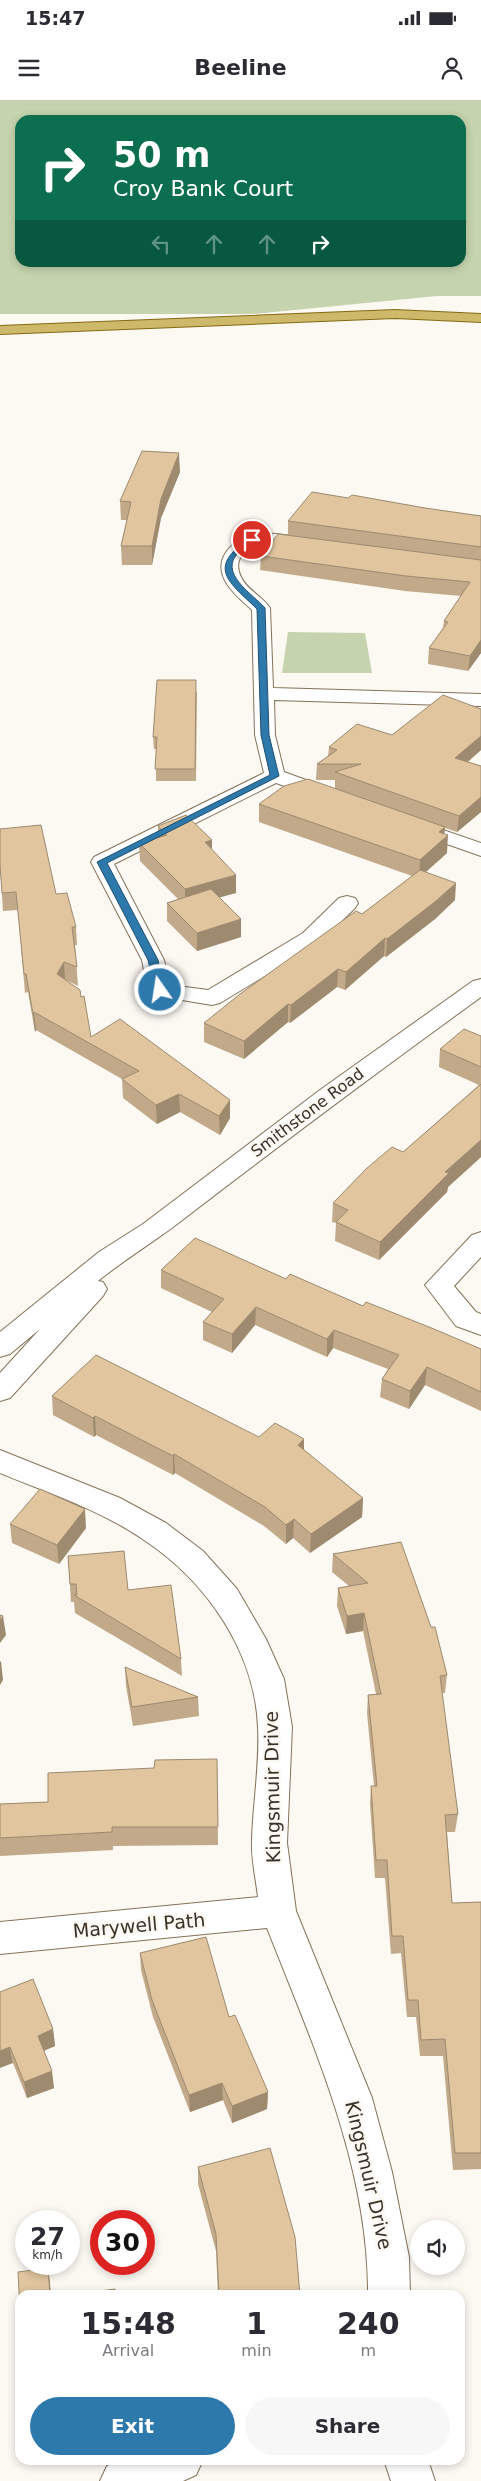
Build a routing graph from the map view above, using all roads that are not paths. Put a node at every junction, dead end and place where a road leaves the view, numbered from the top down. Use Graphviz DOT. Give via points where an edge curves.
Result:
graph roads {
  1 [pos="481,318"];
  2 [pos="0,330"];
  3 [pos="329,548"];
  4 [pos="264,694"];
  5 [pos="481,700"];
  6 [pos="274,776"];
  7 [pos="349,802"];
  8 [pos="395,819"];
  9 [pos="481,850"];
  10 [pos="347,903"];
  11 [pos="481,986"];
  12 [pos="136,1241"];
  13 [pos="481,1241"];
  14 [pos="481,1325"];
  15 [pos="0,1347"];
  16 [pos="0,1391"];
  17 [pos="0,1461"];
  18 [pos="278,1911"];
  19 [pos="0,1938"];
  20 [pos="389,2290"];
  21 [pos="161,2465"];
  22 [pos="408,2465"];
  23 [pos="122,2481"];
  24 [pos="413,2481"];
  1 -- 2 [label="main road" via="395,314 213,324"];
  3 -- 4 [label="street" via="262,539 244,544 230,561 229,573 235,584 261,608"];
  4 -- 5 [label="street"];
  4 -- 6 [label="street" via="265,735"];
  6 -- 7 [label="street"];
  6 -- 10 [label="street" via="102,862 153,960 160,990 212,998 311,938"];
  8 -- 9 [label="street"];
  11 -- 12 [label="street, Smithstone Road" via="329,1095"];
  12 -- 15 [label="street, Smithstone Road" via="108,1258"];
  12 -- 16 [label="street, Smithstone Road"];
  13 -- 14 [label="street" via="439,1285 466,1319"];
  17 -- 18 [label="street, Kingsmuir Drive" via="109,1506 155,1531 192,1560 226,1598 268,1679 275,1727 269,1843"];
  18 -- 19 [label="street, Marywell Path"];
  18 -- 20 [label="street, Kingsmuir Drive" via="353,2098 372,2172 388,2257"];
  21 -- 23 [label="street"];
  22 -- 24 [label="street"];
}
